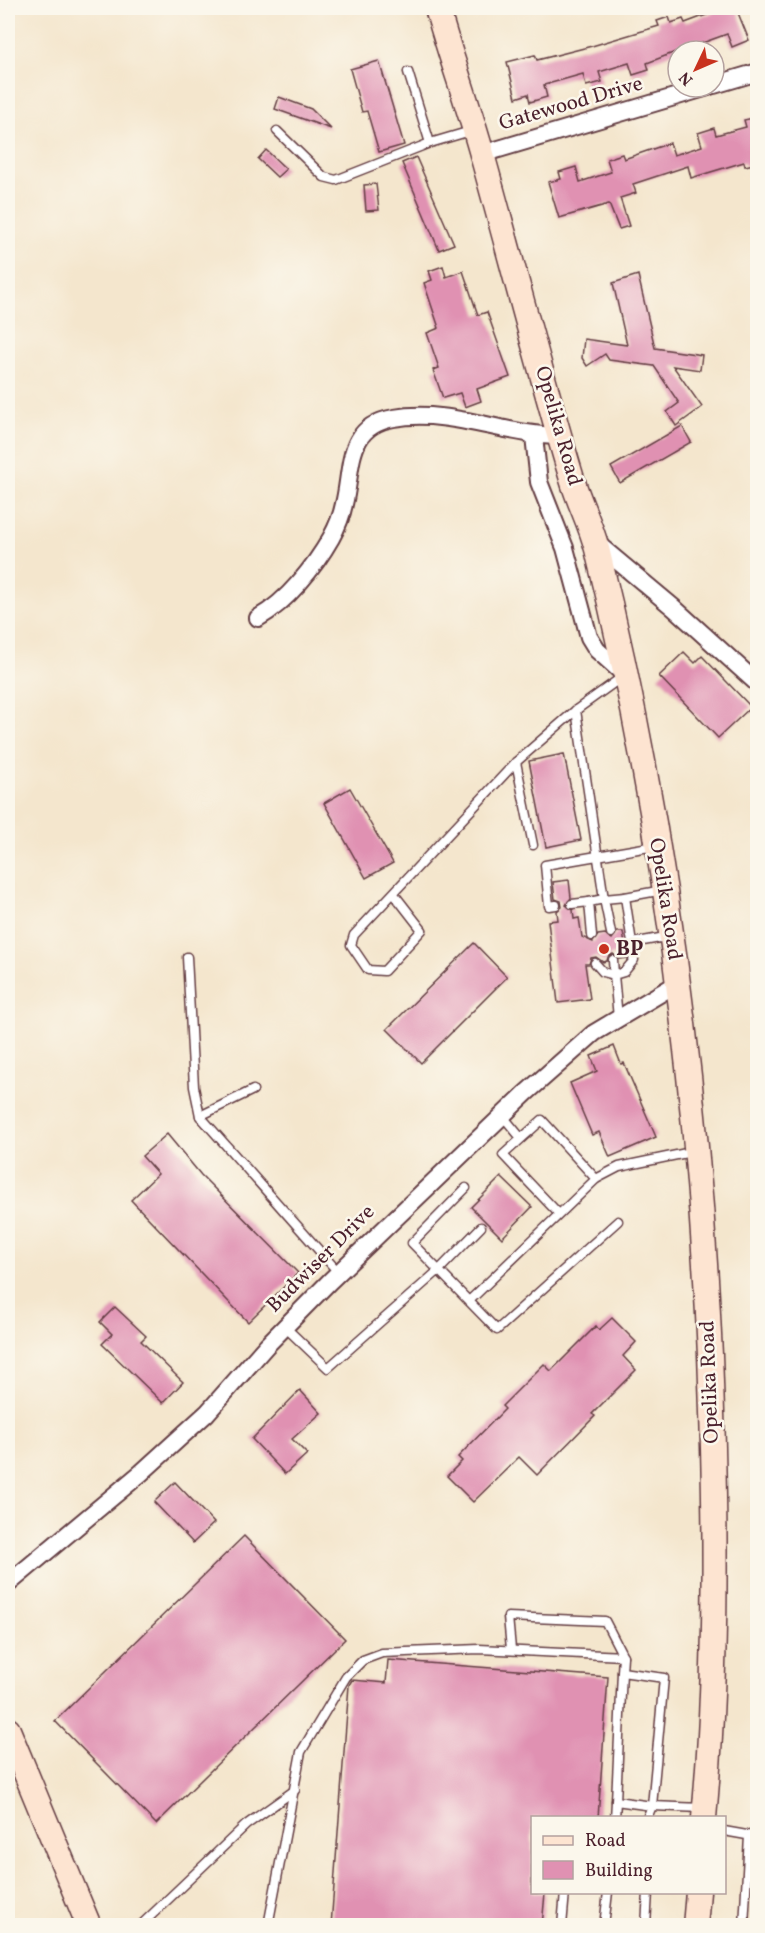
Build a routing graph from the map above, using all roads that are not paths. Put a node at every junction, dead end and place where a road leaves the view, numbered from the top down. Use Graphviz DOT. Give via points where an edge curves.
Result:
graph roads {
  1 [pos="437,8"];
  2 [pos="408,72"];
  3 [pos="758,72"];
  4 [pos="726,81"];
  5 [pos="668,99"];
  6 [pos="474,130"];
  7 [pos="277,131"];
  8 [pos="430,143"];
  9 [pos="482,154"];
  10 [pos="534,436"];
  11 [pos="561,436"];
  12 [pos="596,542"];
  13 [pos="258,618"];
  14 [pos="625,675"];
  15 [pos="758,684"];
  16 [pos="576,710"];
  17 [pos="516,762"];
  18 [pos="533,845"];
  19 [pos="656,846"];
  20 [pos="599,856"];
  21 [pos="664,890"];
  22 [pos="394,894"];
  23 [pos="624,897"];
  24 [pos="604,899"];
  25 [pos="589,902"];
  26 [pos="572,904"];
  27 [pos="556,905"];
  28 [pos="611,933"];
  29 [pos="592,936"];
  30 [pos="671,936"];
  31 [pos="632,943"];
  32 [pos="187,957"];
  33 [pos="613,960"];
  34 [pos="595,963"];
  35 [pos="614,975"];
  36 [pos="678,983"];
  37 [pos="618,1018"];
  38 [pos="254,1090"];
  39 [pos="502,1115"];
  40 [pos="200,1116"];
  41 [pos="521,1138"];
  42 [pos="696,1151"];
  43 [pos="596,1179"];
  44 [pos="466,1188"];
  45 [pos="559,1214"];
  46 [pos="618,1221"];
  47 [pos="481,1227"];
  48 [pos="439,1270"];
  49 [pos="339,1273"];
  50 [pos="469,1301"];
  51 [pos="285,1327"];
  52 [pos="8,1584"];
  53 [pos="511,1649"];
  54 [pos="623,1656"];
  55 [pos="622,1672"];
  56 [pos="8,1730"];
  57 [pos="295,1790"];
  58 [pos="616,1801"];
  59 [pos="652,1806"];
  60 [pos="705,1813"];
  61 [pos="615,1816"];
  62 [pos="648,1816"];
  63 [pos="726,1831"];
  64 [pos="753,1836"];
  65 [pos="565,1894"];
  66 [pos="608,1894"];
  67 [pos="648,1894"];
  68 [pos="698,1894"];
  69 [pos="89,1926"];
  70 [pos="140,1926"];
  71 [pos="268,1926"];
  72 [pos="562,1926"];
  73 [pos="604,1926"];
  74 [pos="646,1926"];
  75 [pos="695,1926"];
  76 [pos="744,1926"];
  1 -- 6 [label="main road, Opelika Road"];
  2 -- 8 [label="lane"];
  3 -- 4 [label="street"];
  5 -- 9 [label="street, Gatewood Drive"];
  6 -- 8 [label="lane"];
  6 -- 9 [label="main road, Opelika Road"];
  7 -- 8 [label="lane" via="324,177 336,180"];
  9 -- 11 [label="main road, Opelika Road"];
  10 -- 11 [label="street"];
  10 -- 13 [label="street" via="464,421 421,417 392,418 376,424 362,435 353,450 344,505 331,537 288,596"];
  10 -- 14 [label="street" via="539,482 565,548 589,637 597,650"];
  11 -- 12 [label="main road, Opelika Road" via="573,482"];
  12 -- 14 [label="main road, Opelika Road"];
  12 -- 15 [label="street"];
  14 -- 16 [label="lane"];
  14 -- 19 [label="main road, Opelika Road"];
  16 -- 17 [label="lane"];
  16 -- 20 [label="lane"];
  17 -- 18 [label="lane"];
  17 -- 22 [label="lane"];
  19 -- 20 [label="lane"];
  19 -- 21 [label="main road, Opelika Road"];
  20 -- 24 [label="lane"];
  20 -- 27 [label="lane" via="545,866 549,906"];
  21 -- 23 [label="lane"];
  21 -- 30 [label="main road, Opelika Road"];
  22 -- 22 [label="lane" via="354,935 351,945 368,970 384,971 422,930"];
  23 -- 24 [label="lane"];
  23 -- 31 [label="lane"];
  24 -- 25 [label="lane"];
  24 -- 28 [label="lane"];
  25 -- 26 [label="lane"];
  25 -- 29 [label="lane"];
  30 -- 31 [label="lane"];
  30 -- 36 [label="main road, Opelika Road"];
  31 -- 35 [label="lane" via="634,960 624,972"];
  32 -- 40 [label="lane" via="194,1087"];
  33 -- 35 [label="lane"];
  34 -- 35 [label="lane" via="603,972"];
  35 -- 37 [label="lane"];
  36 -- 37 [label="street, Budwiser Drive"];
  36 -- 42 [label="main road, Opelika Road"];
  37 -- 39 [label="street, Budwiser Drive" via="594,1033"];
  38 -- 40 [label="lane"];
  39 -- 41 [label="lane"];
  39 -- 49 [label="street, Budwiser Drive"];
  40 -- 49 [label="lane"];
  41 -- 43 [label="lane" via="542,1120"];
  41 -- 45 [label="lane" via="503,1155"];
  42 -- 43 [label="lane" via="620,1167"];
  42 -- 60 [label="main road, Opelika Road" via="705,1245 715,1518"];
  43 -- 45 [label="lane"];
  44 -- 48 [label="lane" via="412,1243"];
  45 -- 50 [label="lane"];
  46 -- 50 [label="lane" via="497,1330"];
  47 -- 48 [label="lane"];
  48 -- 50 [label="lane"];
  48 -- 51 [label="lane" via="328,1368"];
  49 -- 51 [label="street, Budwiser Drive"];
  51 -- 52 [label="street, Budwiser Drive" via="207,1413"];
  53 -- 54 [label="lane"];
  53 -- 54 [label="lane" via="508,1617 605,1621"];
  53 -- 57 [label="lane" via="382,1653 363,1660 346,1677 301,1752"];
  54 -- 55 [label="lane"];
  55 -- 58 [label="lane"];
  55 -- 59 [label="lane" via="664,1678"];
  56 -- 69 [label="main road"];
  57 -- 70 [label="lane" via="246,1825"];
  57 -- 71 [label="lane"];
  58 -- 59 [label="lane"];
  58 -- 61 [label="lane"];
  59 -- 60 [label="lane"];
  59 -- 62 [label="lane"];
  63 -- 64 [label="lane"];
  64 -- 76 [label="lane"];
  65 -- 72 [label="lane"];
  66 -- 73 [label="lane"];
  67 -- 74 [label="lane"];
  68 -- 75 [label="main road"];
}
